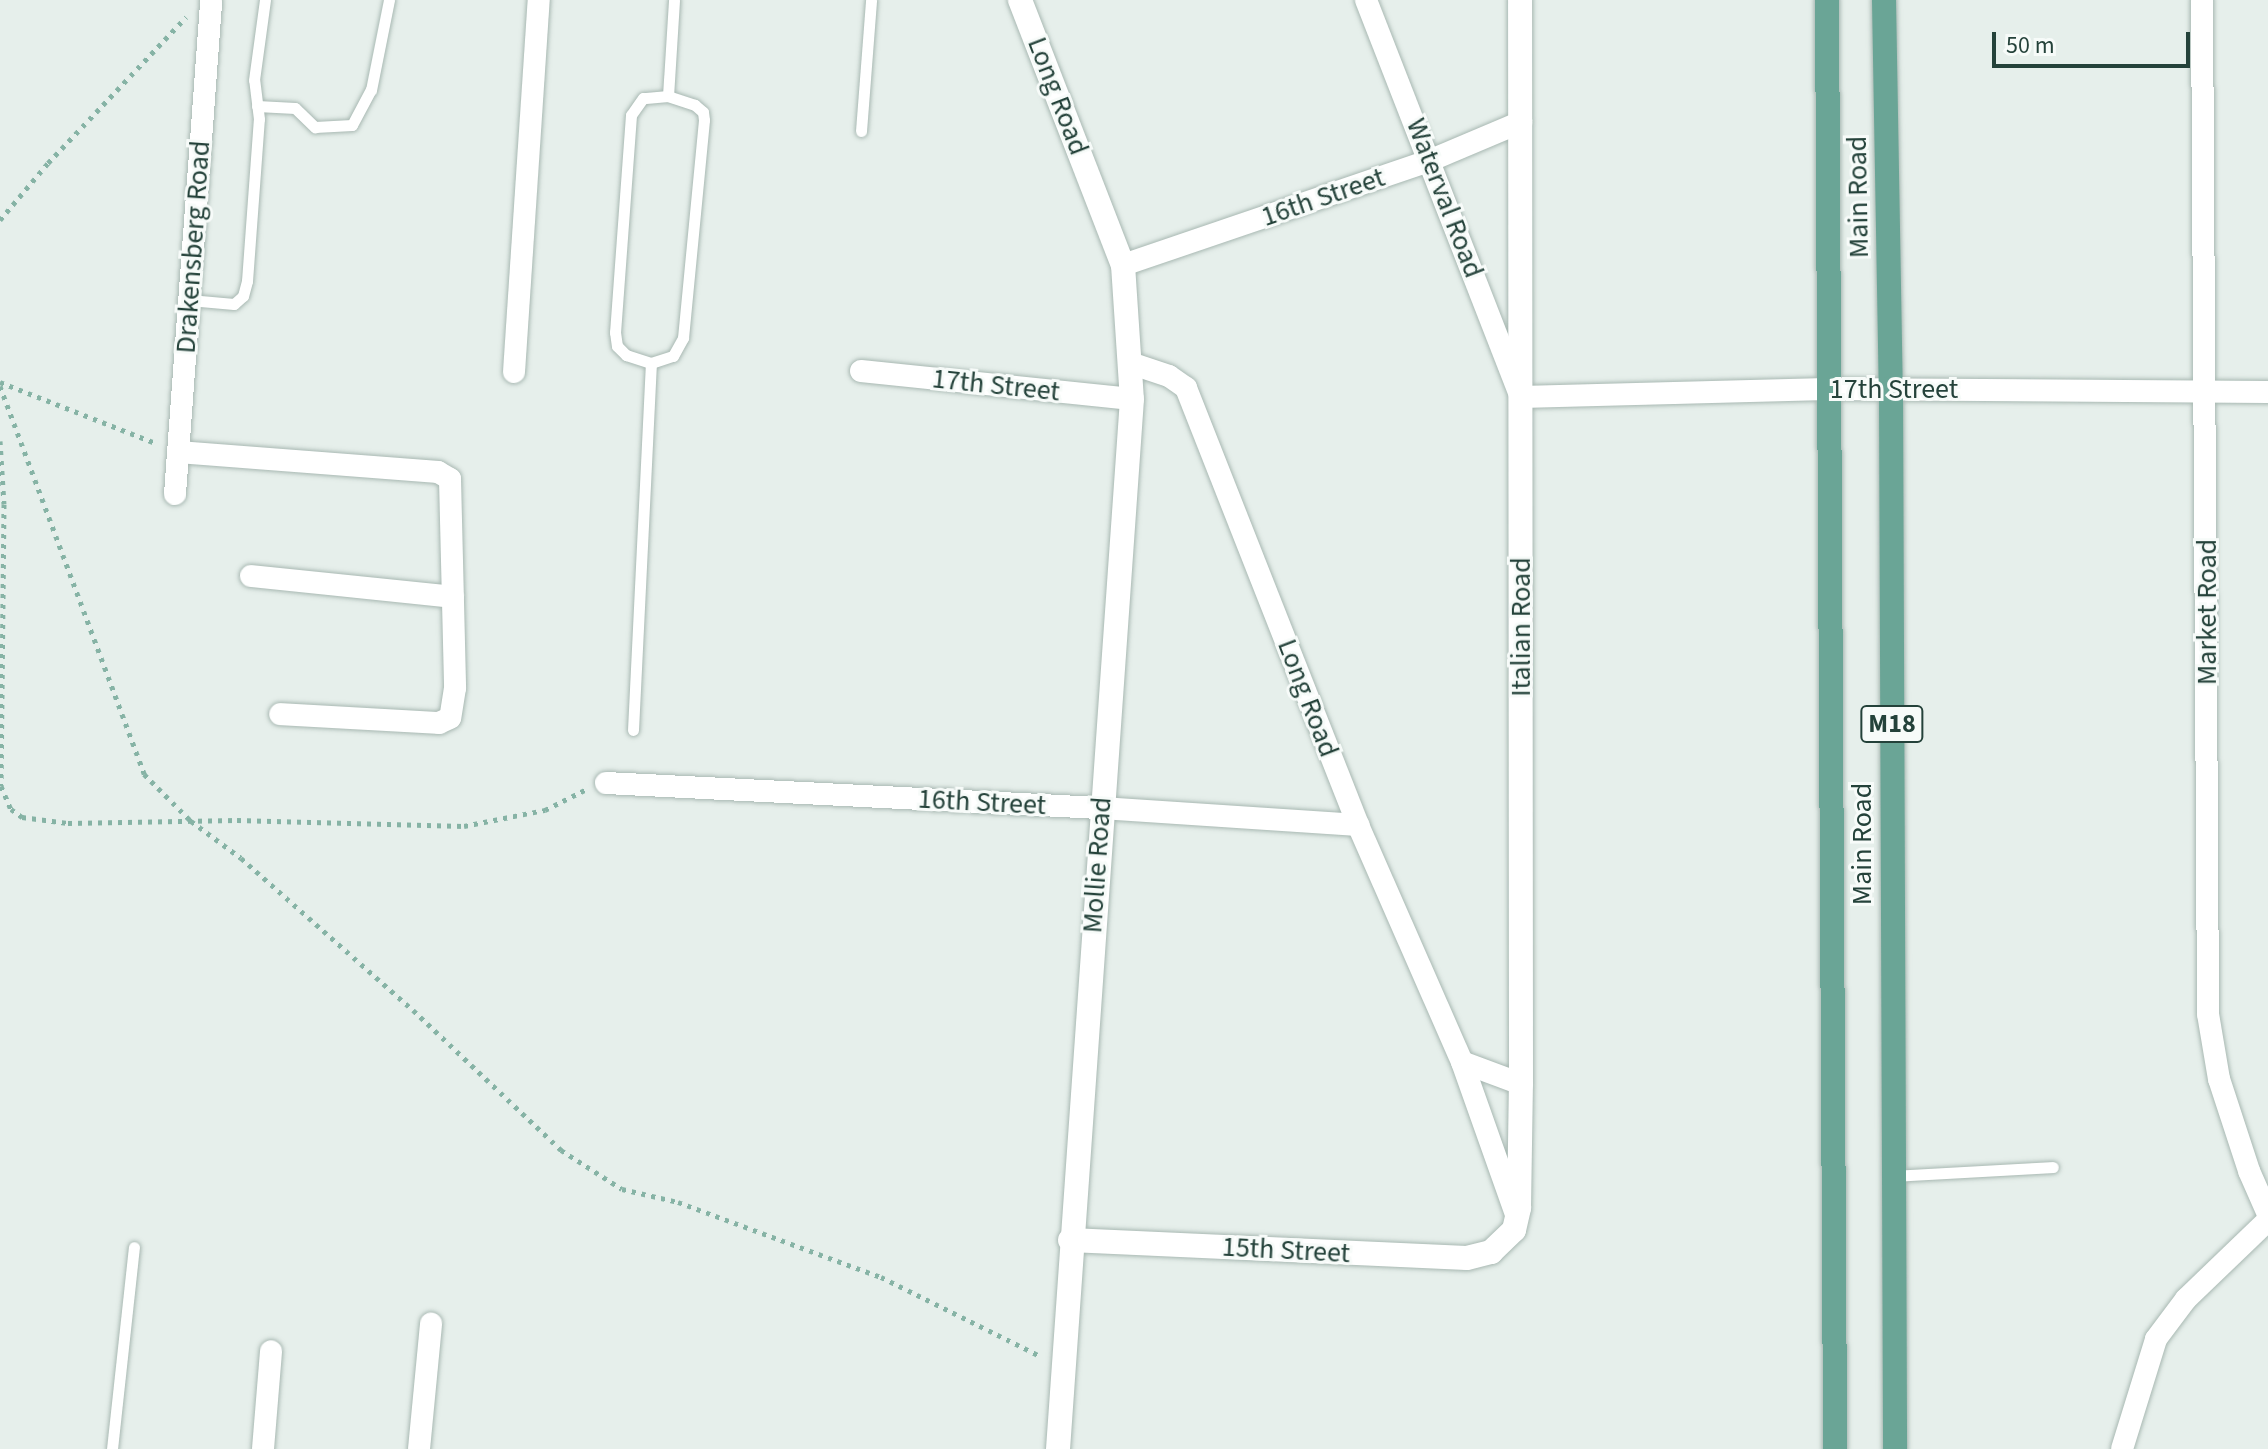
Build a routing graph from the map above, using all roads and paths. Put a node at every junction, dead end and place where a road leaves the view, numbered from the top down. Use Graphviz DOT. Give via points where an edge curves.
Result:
graph roads {
  1 [pos="211,0"];
  2 [pos="265,0"];
  3 [pos="389,0"];
  4 [pos="539,0"];
  5 [pos="674,0"];
  6 [pos="871,0"];
  7 [pos="1020,0"];
  8 [pos="1366,0"];
  9 [pos="1520,0"];
  10 [pos="1827,0"];
  11 [pos="1884,0"];
  12 [pos="2202,0"];
  13 [pos="191,11"];
  14 [pos="668,96"];
  15 [pos="257,106"];
  16 [pos="1521,122"];
  17 [pos="861,131"];
  18 [pos="1431,160"];
  19 [pos="0,220"];
  20 [pos="1124,274"];
  21 [pos="189,300"];
  22 [pos="651,363"];
  23 [pos="1130,363"];
  24 [pos="861,371"];
  25 [pos="514,372"];
  26 [pos="0,384"];
  27 [pos="1891,388"];
  28 [pos="1827,389"];
  29 [pos="2268,392"];
  30 [pos="2207,393"];
  31 [pos="1521,397"];
  32 [pos="1132,399"];
  33 [pos="0,441"];
  34 [pos="178,452"];
  35 [pos="175,494"];
  36 [pos="251,576"];
  37 [pos="453,597"];
  38 [pos="280,714"];
  39 [pos="633,730"];
  40 [pos="606,783"];
  41 [pos="1101,808"];
  42 [pos="191,821"];
  43 [pos="1358,825"];
  44 [pos="1462,1062"];
  45 [pos="1521,1084"];
  46 [pos="2053,1167"];
  47 [pos="1892,1176"];
  48 [pos="2268,1217"];
  49 [pos="1517,1218"];
  50 [pos="1070,1240"];
  51 [pos="134,1247"];
  52 [pos="431,1324"];
  53 [pos="271,1351"];
  54 [pos="1063,1367"];
  55 [pos="112,1449"];
  56 [pos="263,1449"];
  57 [pos="419,1449"];
  58 [pos="1058,1449"];
  59 [pos="1835,1449"];
  60 [pos="1895,1449"];
  61 [pos="2122,1449"];
  1 -- 21 [label="street, Drakensberg Road"];
  2 -- 15 [label="lane" via="254,80"];
  3 -- 15 [label="lane" via="371,90 352,125 315,127 295,108"];
  4 -- 25 [label="street"];
  5 -- 14 [label="lane"];
  6 -- 17 [label="lane"];
  7 -- 20 [label="street, Long Road"];
  8 -- 18 [label="street, Waterval Road"];
  9 -- 16 [label="street, Italian Road"];
  10 -- 28 [label="main road, Main Road / M18"];
  11 -- 27 [label="main road, Main Road / M18"];
  12 -- 30 [label="street, Market Road"];
  13 -- 19 [label="path"];
  14 -- 22 [label="lane" via="695,105 704,120 683,338 673,356"];
  14 -- 22 [label="lane" via="643,98 631,115 615,332 617,346 626,355"];
  15 -- 21 [label="lane" via="243,296 234,304"];
  16 -- 18 [label="street, 16th Street"];
  16 -- 31 [label="street, Italian Road"];
  18 -- 20 [label="street, 16th Street"];
  18 -- 31 [label="street, Waterval Road"];
  20 -- 23 [label="street, Mollie Road"];
  21 -- 34 [label="street, Drakensberg Road"];
  22 -- 39 [label="lane"];
  23 -- 32 [label="street, Mollie Road"];
  23 -- 43 [label="street, Long Road" via="1178,380 1186,388"];
  24 -- 32 [label="street, 17th Street"];
  26 -- 34 [label="path"];
  26 -- 42 [label="path" via="144,774"];
  27 -- 28 [label="street, 17th Street"];
  27 -- 30 [label="street, 17th Street"];
  27 -- 47 [label="main road, Main Road / M18"];
  28 -- 31 [label="street, 17th Street"];
  28 -- 59 [label="main road, Main Road / M18"];
  29 -- 30 [label="street, 17th Street"];
  30 -- 48 [label="street, Market Road" via="2208,1014 2219,1079"];
  31 -- 45 [label="street, Italian Road"];
  32 -- 41 [label="street, Mollie Road"];
  33 -- 42 [label="path" via="1,786 11,809 22,817 68,823"];
  34 -- 35 [label="street, Drakensberg Road"];
  34 -- 37 [label="street" via="448,476"];
  36 -- 37 [label="street"];
  37 -- 38 [label="street" via="454,707 447,721"];
  40 -- 41 [label="street, 16th Street"];
  40 -- 42 [label="path" via="545,810 464,826"];
  41 -- 43 [label="street, 16th Street"];
  41 -- 50 [label="street, Mollie Road"];
  42 -- 54 [label="path" via="402,999 561,1150 622,1189 678,1202 881,1277"];
  43 -- 44 [label="street, Long Road"];
  44 -- 45 [label="street"];
  44 -- 49 [label="street, Long Road"];
  45 -- 49 [label="street, Italian Road"];
  46 -- 47 [label="lane"];
  47 -- 60 [label="main road, Main Road / M18"];
  48 -- 61 [label="street" via="2186,1299 2156,1339"];
  49 -- 50 [label="street, 15th Street" via="1499,1247 1467,1258"];
  50 -- 54 [label="street, Mollie Road"];
  51 -- 55 [label="lane"];
  52 -- 57 [label="street"];
  53 -- 56 [label="street"];
  54 -- 58 [label="street, Mollie Road"];
}
